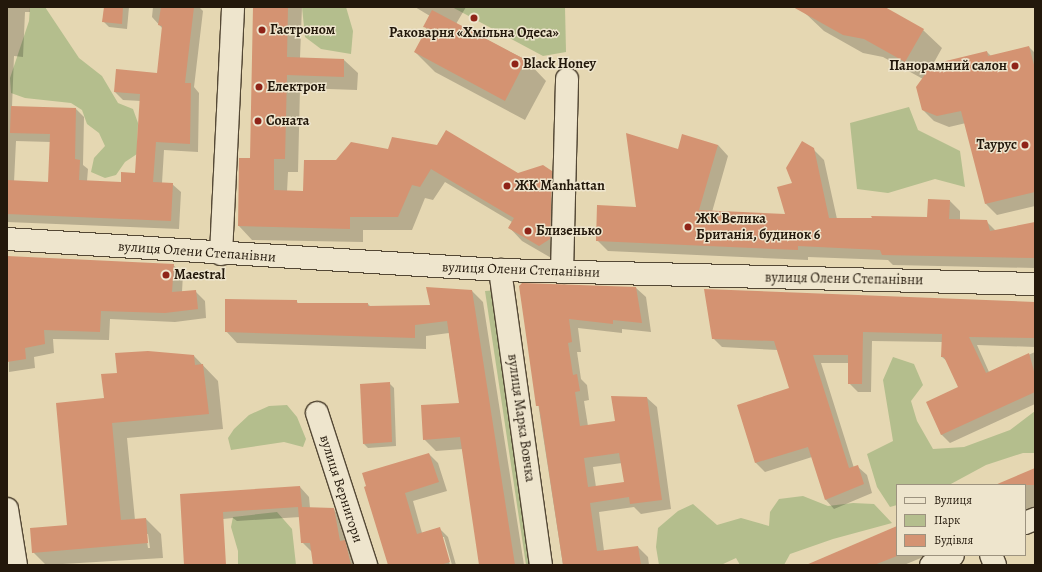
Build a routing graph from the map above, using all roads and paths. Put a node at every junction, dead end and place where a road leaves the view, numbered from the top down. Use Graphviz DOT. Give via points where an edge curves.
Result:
graph roads {
  1 [pos="233,7"];
  2 [pos="567,79"];
  3 [pos="7,239"];
  4 [pos="221,254"];
  5 [pos="500,270"];
  6 [pos="562,272"];
  7 [pos="1035,284"];
  8 [pos="317,413"];
  9 [pos="7,509"];
  10 [pos="951,556"];
  11 [pos="16,565"];
  12 [pos="366,565"];
  13 [pos="541,565"];
  14 [pos="931,565"];
  1 -- 4 [label="street"];
  2 -- 6 [label="street"];
  3 -- 4 [label="street, вулиця Олени Степанівни"];
  4 -- 5 [label="street, вулиця Олени Степанівни"];
  5 -- 6 [label="street, вулиця Олени Степанівни"];
  5 -- 13 [label="street, вулиця Марка Вовчка"];
  6 -- 7 [label="street, вулиця Олени Степанівни"];
  8 -- 12 [label="street, вулиця Вернигори"];
  9 -- 11 [label="street"];
  10 -- 14 [label="street"];
}
